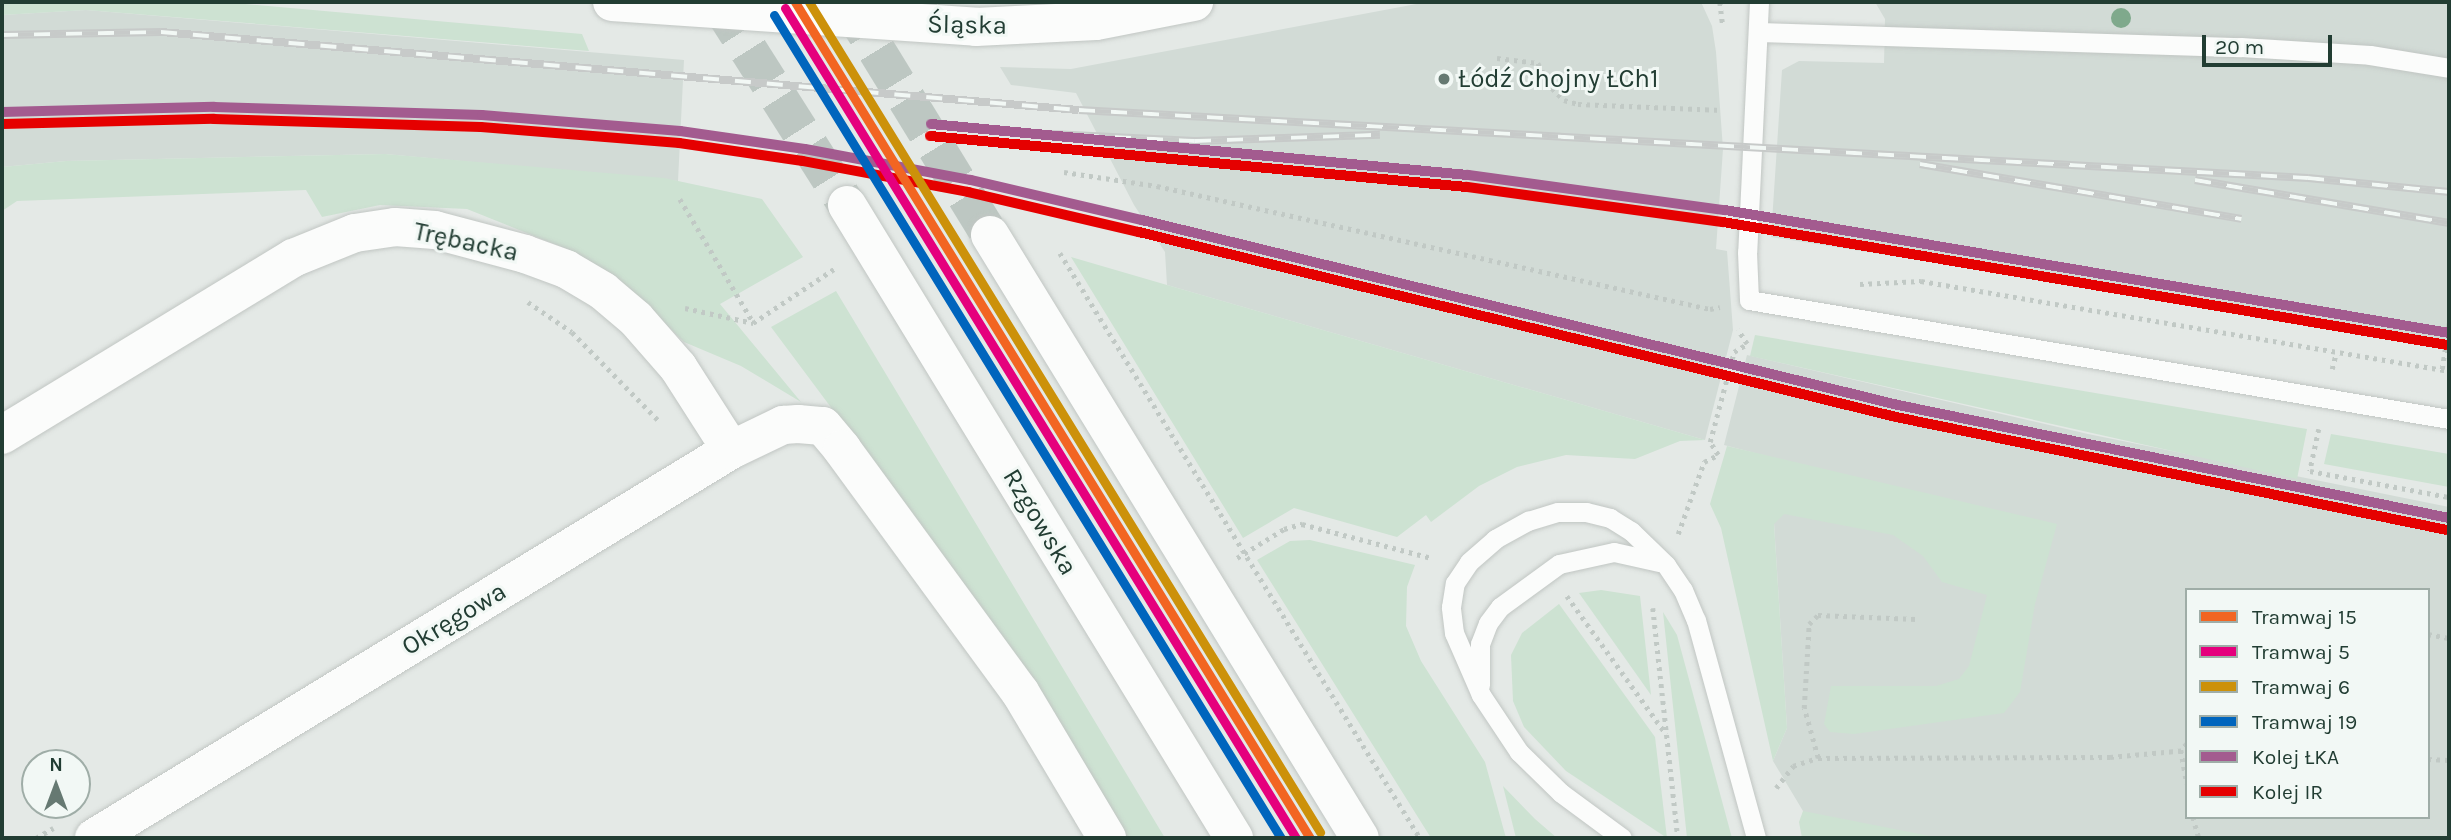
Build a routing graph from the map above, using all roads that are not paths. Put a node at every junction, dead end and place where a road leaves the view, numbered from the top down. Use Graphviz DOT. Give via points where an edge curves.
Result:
graph roads {
  1 [pos="612,2"];
  2 [pos="1194,2"];
  3 [pos="1759,2"];
  4 [pos="1759,32"];
  5 [pos="2449,68"];
  6 [pos="847,205"];
  7 [pos="990,235"];
  8 [pos="2449,419"];
  9 [pos="2,435"];
  10 [pos="730,450"];
  11 [pos="1666,565"];
  12 [pos="1481,695"];
  13 [pos="94,838"];
  14 [pos="1107,838"];
  15 [pos="1234,838"];
  16 [pos="1360,838"];
  17 [pos="1622,838"];
  18 [pos="1756,838"];
  1 -- 2 [label="street, Śląska" via="976,27 1096,21"];
  3 -- 4 [label="lane"];
  4 -- 5 [label="lane" via="2241,47 2370,55"];
  4 -- 8 [label="lane" via="1746,252 1749,300"];
  6 -- 15 [label="street, Rzgowska"];
  7 -- 16 [label="street"];
  9 -- 10 [label="street, Trębacka" via="293,258 355,233 395,228 483,240 566,269 603,291 636,319 678,367"];
  10 -- 13 [label="street, Okręgowa"];
  10 -- 14 [label="street, Okręgowa" via="783,425 823,426 1020,692"];
  11 -- 12 [label="lane" via="1640,554 1614,552 1583,555 1549,571 1500,607 1488,623 1480,644"];
  11 -- 12 [label="lane" via="1631,531 1610,518 1586,512 1558,512 1528,521 1495,539 1469,562 1455,583 1451,607 1462,659"];
  11 -- 18 [label="lane" via="1696,620"];
  12 -- 17 [label="lane" via="1540,776"];
}
